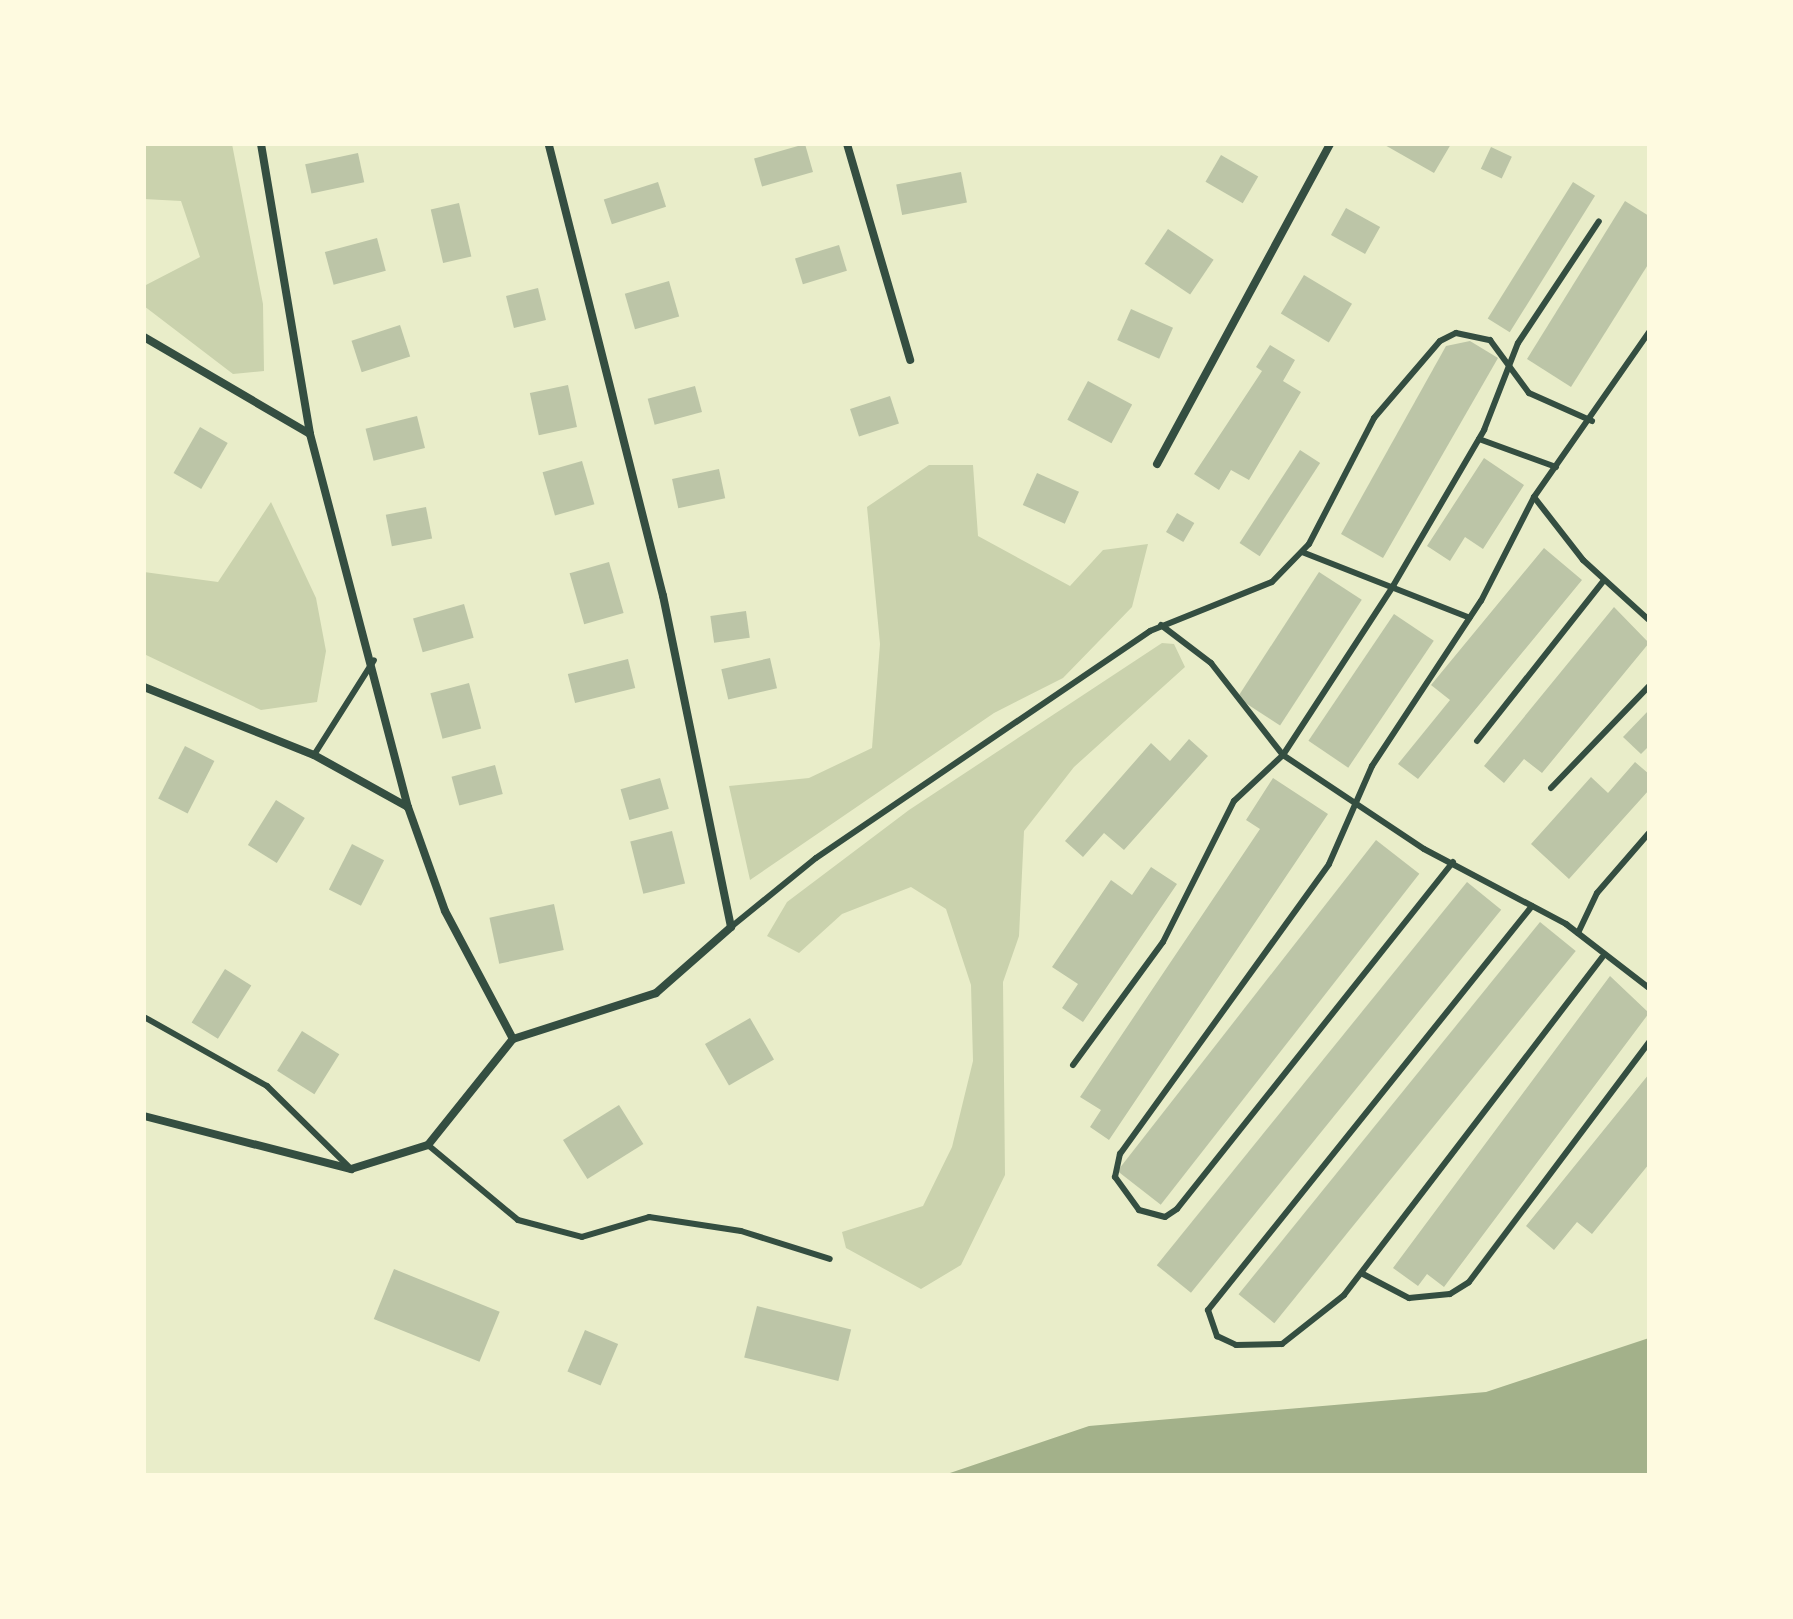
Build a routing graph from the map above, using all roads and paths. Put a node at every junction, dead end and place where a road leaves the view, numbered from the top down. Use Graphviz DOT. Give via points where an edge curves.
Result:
graph roads {
  1 [pos="261,144"];
  2 [pos="549,144"];
  3 [pos="847,144"];
  4 [pos="1330,144"];
  5 [pos="1599,221"];
  6 [pos="1649,332"];
  7 [pos="144,337"];
  8 [pos="910,360"];
  9 [pos="1512,362"];
  10 [pos="1592,421"];
  11 [pos="310,434"];
  12 [pos="1479,439"];
  13 [pos="1157,464"];
  14 [pos="1556,467"];
  15 [pos="1534,497"];
  16 [pos="1302,552"];
  17 [pos="1604,580"];
  18 [pos="1393,586"];
  19 [pos="1470,618"];
  20 [pos="1649,620"];
  21 [pos="1161,625"];
  22 [pos="374,660"];
  23 [pos="1649,686"];
  24 [pos="144,687"];
  25 [pos="1477,741"];
  26 [pos="314,755"];
  27 [pos="1283,755"];
  28 [pos="1551,788"];
  29 [pos="1359,806"];
  30 [pos="408,807"];
  31 [pos="1649,833"];
  32 [pos="1453,862"];
  33 [pos="1532,906"];
  34 [pos="731,927"];
  35 [pos="1578,933"];
  36 [pos="1602,957"];
  37 [pos="1649,988"];
  38 [pos="144,1017"];
  39 [pos="513,1039"];
  40 [pos="1649,1042"];
  41 [pos="1073,1065"];
  42 [pos="144,1116"];
  43 [pos="428,1145"];
  44 [pos="351,1169"];
  45 [pos="830,1259"];
  46 [pos="1363,1274"];
  1 -- 11 [label="street"];
  2 -- 34 [label="street" via="663,596"];
  3 -- 8 [label="street"];
  4 -- 13 [label="street"];
  5 -- 9 [label="lane"];
  6 -- 10 [label="lane"];
  7 -- 11 [label="street"];
  9 -- 10 [label="lane" via="1543,403"];
  9 -- 12 [label="lane"];
  9 -- 16 [label="lane" via="1473,333 1440,341 1374,418"];
  10 -- 14 [label="lane"];
  11 -- 22 [label="street"];
  12 -- 14 [label="lane"];
  12 -- 18 [label="lane"];
  14 -- 15 [label="lane"];
  15 -- 17 [label="lane"];
  15 -- 19 [label="lane"];
  16 -- 18 [label="lane"];
  16 -- 21 [label="lane" via="1260,589"];
  17 -- 20 [label="lane"];
  17 -- 25 [label="lane"];
  18 -- 19 [label="lane"];
  18 -- 27 [label="lane"];
  19 -- 29 [label="lane" via="1372,766"];
  21 -- 27 [label="lane" via="1211,663"];
  21 -- 34 [label="lane" via="816,858"];
  22 -- 26 [label="lane"];
  22 -- 30 [label="street"];
  23 -- 28 [label="lane"];
  24 -- 26 [label="street"];
  26 -- 30 [label="street"];
  27 -- 29 [label="lane"];
  27 -- 41 [label="lane" via="1234,801 1163,942"];
  29 -- 32 [label="lane"];
  29 -- 32 [label="lane" via="1329,864 1120,1154 1115,1177 1139,1210 1165,1217 1177,1209"];
  30 -- 39 [label="street" via="445,911"];
  31 -- 35 [label="lane" via="1597,893"];
  32 -- 33 [label="lane"];
  33 -- 35 [label="lane"];
  33 -- 46 [label="lane" via="1208,1310 1207,1321 1236,1345 1282,1344 1312,1326"];
  34 -- 39 [label="street" via="656,993"];
  35 -- 36 [label="lane"];
  36 -- 37 [label="lane"];
  36 -- 46 [label="lane"];
  38 -- 44 [label="lane" via="267,1086"];
  39 -- 43 [label="street"];
  40 -- 46 [label="lane" via="1469,1282 1450,1294 1409,1298"];
  42 -- 44 [label="street"];
  43 -- 44 [label="street"];
  43 -- 45 [label="lane" via="518,1220 582,1237 649,1217 741,1231"];
}
